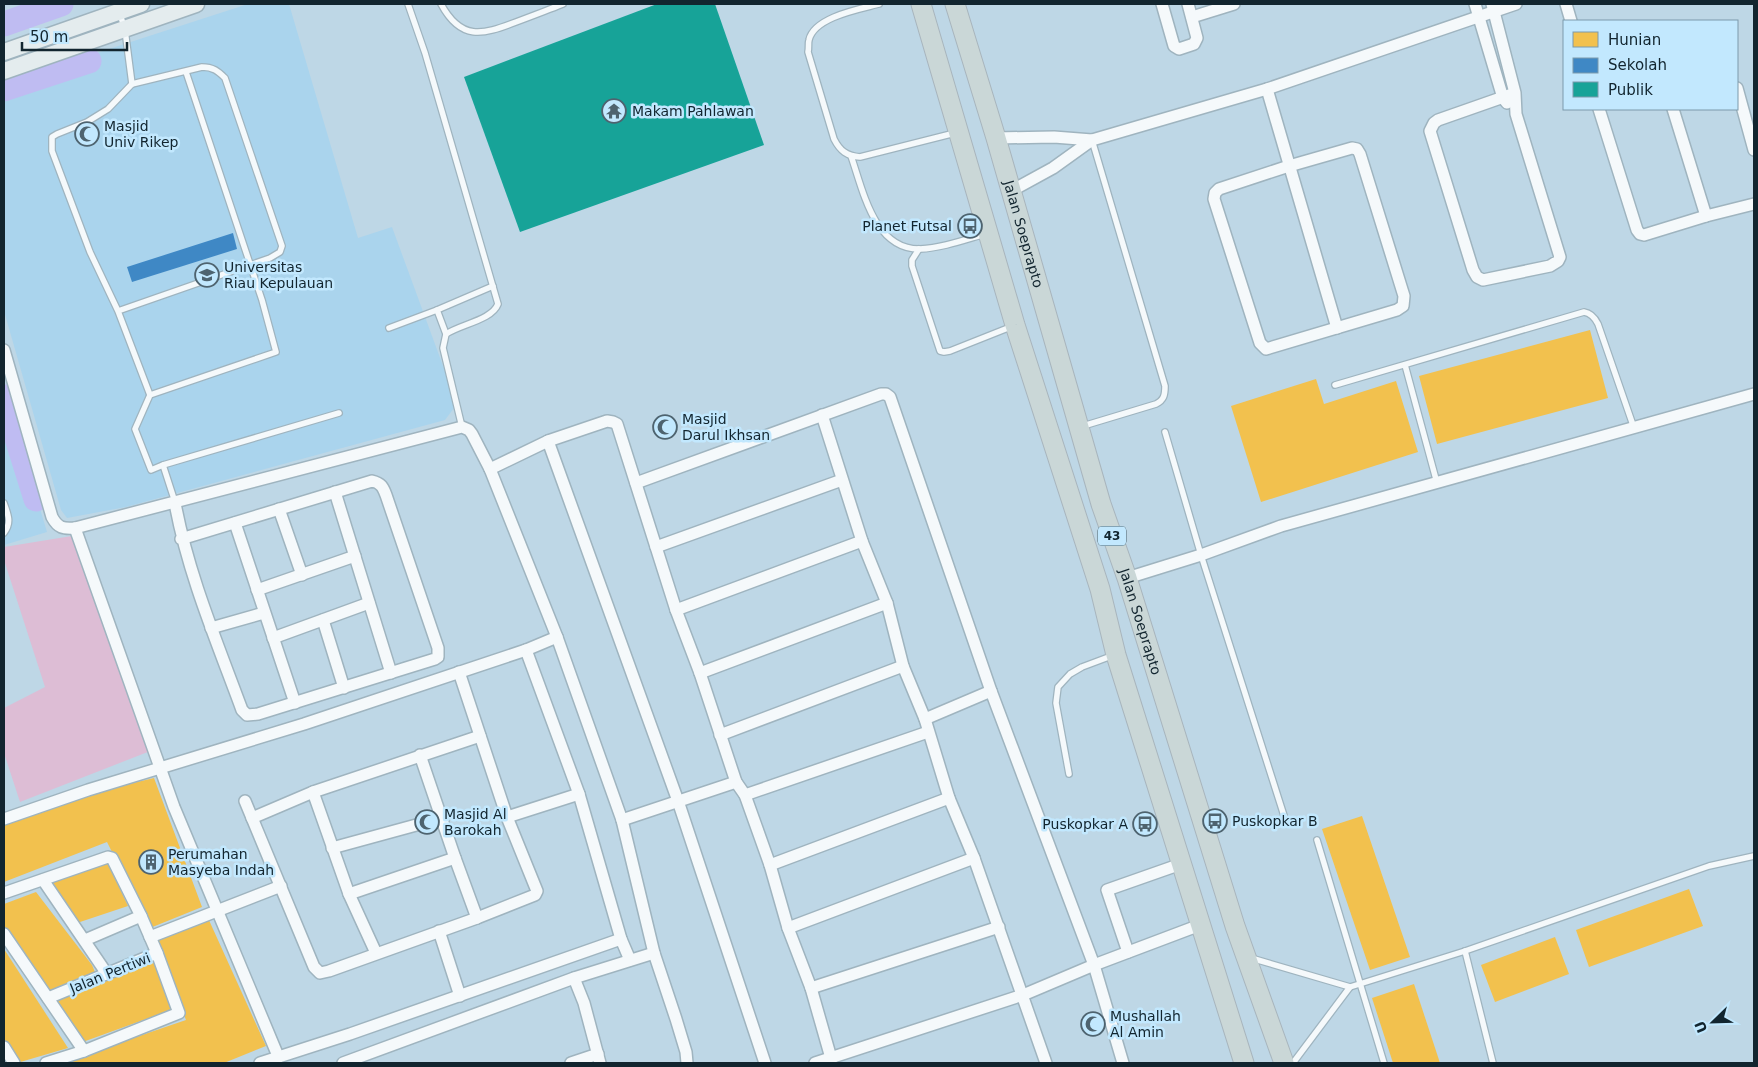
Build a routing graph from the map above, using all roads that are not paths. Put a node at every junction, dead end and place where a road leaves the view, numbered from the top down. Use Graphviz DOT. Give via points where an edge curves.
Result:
graph roads {
  1 [pos="141,4"];
  2 [pos="196,4"];
  3 [pos="408,4"];
  4 [pos="441,4"];
  5 [pos="564,4"];
  6 [pos="879,4"];
  7 [pos="921,4"];
  8 [pos="956,4"];
  9 [pos="1162,4"];
  10 [pos="1188,4"];
  11 [pos="1234,4"];
  12 [pos="1474,4"];
  13 [pos="1516,4"];
  14 [pos="1566,4"];
  15 [pos="1493,8"];
  16 [pos="119,12"];
  17 [pos="1192,17"];
  18 [pos="1478,17"];
  19 [pos="1571,20"];
  20 [pos="125,30"];
  21 [pos="4,52"];
  22 [pos="4,71"];
  23 [pos="186,72"];
  24 [pos="132,84"];
  25 [pos="1267,89"];
  26 [pos="1738,92"];
  27 [pos="1515,93"];
  28 [pos="1503,98"];
  29 [pos="1599,110"];
  30 [pos="1673,110"];
  31 [pos="1516,114"];
  32 [pos="959,132"];
  33 [pos="996,138"];
  34 [pos="1092,140"];
  35 [pos="1754,150"];
  36 [pos="851,156"];
  37 [pos="1289,166"];
  38 [pos="1011,192"];
  39 [pos="1754,204"];
  40 [pos="1706,216"];
  41 [pos="989,233"];
  42 [pos="919,249"];
  43 [pos="250,265"];
  44 [pos="493,286"];
  45 [pos="436,310"];
  46 [pos="118,311"];
  47 [pos="1015,325"];
  48 [pos="389,328"];
  49 [pos="1337,328"];
  50 [pos="446,334"];
  51 [pos="4,350"];
  52 [pos="1405,365"];
  53 [pos="1334,385"];
  54 [pos="1754,394"];
  55 [pos="150,396"];
  56 [pos="339,413"];
  57 [pos="822,415"];
  58 [pos="462,427"];
  59 [pos="1078,428"];
  60 [pos="1634,428"];
  61 [pos="1165,432"];
  62 [pos="548,441"];
  63 [pos="163,465"];
  64 [pos="490,469"];
  65 [pos="842,480"];
  66 [pos="636,483"];
  67 [pos="1437,483"];
  68 [pos="335,492"];
  69 [pos="4,503"];
  70 [pos="175,503"];
  71 [pos="1101,504"];
  72 [pos="279,509"];
  73 [pos="1076,513"];
  74 [pos="234,523"];
  75 [pos="75,528"];
  76 [pos="4,532"];
  77 [pos="181,539"];
  78 [pos="862,541"];
  79 [pos="656,547"];
  80 [pos="1201,555"];
  81 [pos="355,556"];
  82 [pos="302,575"];
  83 [pos="1128,578"];
  84 [pos="257,590"];
  85 [pos="369,603"];
  86 [pos="887,603"];
  87 [pos="676,610"];
  88 [pos="264,613"];
  89 [pos="322,620"];
  90 [pos="211,628"];
  91 [pos="558,637"];
  92 [pos="273,638"];
  93 [pos="526,650"];
  94 [pos="1116,655"];
  95 [pos="903,666"];
  96 [pos="459,672"];
  97 [pos="391,673"];
  98 [pos="700,674"];
  99 [pos="344,688"];
  100 [pos="992,691"];
  101 [pos="295,703"];
  102 [pos="925,719"];
  103 [pos="928,732"];
  104 [pos="720,735"];
  105 [pos="480,736"];
  106 [pos="420,756"];
  107 [pos="160,768"];
  108 [pos="1069,774"];
  109 [pos="736,782"];
  110 [pos="313,792"];
  111 [pos="579,794"];
  112 [pos="745,795"];
  113 [pos="949,798"];
  114 [pos="678,801"];
  115 [pos="246,802"];
  116 [pos="507,817"];
  117 [pos="252,818"];
  118 [pos="442,818"];
  119 [pos="4,819"];
  120 [pos="622,820"];
  121 [pos="1286,822"];
  122 [pos="1317,840"];
  123 [pos="332,848"];
  124 [pos="1754,856"];
  125 [pos="454,858"];
  126 [pos="974,858"];
  127 [pos="1181,864"];
  128 [pos="770,865"];
  129 [pos="43,880"];
  130 [pos="281,886"];
  131 [pos="4,893"];
  132 [pos="349,894"];
  133 [pos="216,911"];
  134 [pos="141,916"];
  135 [pos="477,918"];
  136 [pos="1200,925"];
  137 [pos="999,927"];
  138 [pos="788,928"];
  139 [pos="439,932"];
  140 [pos="4,934"];
  141 [pos="150,936"];
  142 [pos="622,939"];
  143 [pos="85,940"];
  144 [pos="1465,951"];
  145 [pos="1128,952"];
  146 [pos="654,953"];
  147 [pos="157,954"];
  148 [pos="376,954"];
  149 [pos="1247,957"];
  150 [pos="630,960"];
  151 [pos="1094,965"];
  152 [pos="107,974"];
  153 [pos="574,978"];
  154 [pos="1360,984"];
  155 [pos="1350,987"];
  156 [pos="811,988"];
  157 [pos="1024,995"];
  158 [pos="460,996"];
  159 [pos="48,998"];
  160 [pos="4,1047"];
  161 [pos="84,1051"];
  162 [pos="599,1058"];
  163 [pos="276,1060"];
  164 [pos="831,1060"];
  165 [pos="1042,1062"];
  166 [pos="14,1063"];
  167 [pos="46,1063"];
  168 [pos="260,1063"];
  169 [pos="343,1063"];
  170 [pos="571,1063"];
  171 [pos="687,1063"];
  172 [pos="765,1063"];
  173 [pos="815,1063"];
  174 [pos="1123,1063"];
  175 [pos="1244,1063"];
  176 [pos="1284,1063"];
  177 [pos="1293,1063"];
  178 [pos="1384,1063"];
  179 [pos="1493,1063"];
  1 -- 16 [label="main road"];
  2 -- 20 [label="main road"];
  3 -- 44 [label="lane"];
  4 -- 5 [label="lane" via="449,19 473,33 493,31"];
  6 -- 36 [label="lane" via="823,22 809,40 808,52 834,139 837,146"];
  7 -- 32 [label="highway, Jalan Soeprapto / 43"];
  8 -- 33 [label="highway, Jalan Soeprapto / 43"];
  9 -- 17 [label="street" via="1177,49 1196,42"];
  10 -- 17 [label="street"];
  11 -- 17 [label="street"];
  12 -- 18 [label="street"];
  13 -- 15 [label="street"];
  14 -- 19 [label="street"];
  15 -- 18 [label="street"];
  15 -- 27 [label="street"];
  16 -- 20 [label="lane"];
  16 -- 21 [label="main road"];
  18 -- 25 [label="street"];
  18 -- 28 [label="street"];
  20 -- 22 [label="main road"];
  20 -- 24 [label="lane"];
  23 -- 24 [label="lane"];
  23 -- 43 [label="lane"];
  23 -- 43 [label="lane" via="209,67 218,70 225,78 282,246 276,255"];
  24 -- 46 [label="lane" via="108,110 57,134 51,143 90,252"];
  25 -- 34 [label="street"];
  25 -- 37 [label="street"];
  26 -- 35 [label="street"];
  27 -- 28 [label="street"];
  27 -- 31 [label="street"];
  28 -- 31 [label="street"];
  28 -- 31 [label="street" via="1438,120 1430,131 1473,270 1483,280 1550,266 1560,257"];
  29 -- 40 [label="street" via="1640,234"];
  30 -- 40 [label="street"];
  32 -- 36 [label="lane" via="860,157"];
  32 -- 41 [label="highway, Jalan Soeprapto / 43"];
  33 -- 34 [label="street"];
  33 -- 38 [label="highway, Jalan Soeprapto / 43"];
  34 -- 38 [label="street"];
  34 -- 59 [label="lane" via="1165,391 1164,397 1156,404"];
  36 -- 42 [label="lane" via="877,224 892,240"];
  37 -- 49 [label="street"];
  37 -- 49 [label="street" via="1352,148 1358,151 1404,296 1403,306 1397,310"];
  37 -- 49 [label="street" via="1219,189 1214,199 1261,346 1268,349"];
  38 -- 59 [label="highway, Jalan Soeprapto / 43"];
  39 -- 40 [label="street"];
  41 -- 42 [label="lane"];
  41 -- 47 [label="highway, Jalan Soeprapto / 43"];
  42 -- 47 [label="lane" via="912,266 940,351 950,351"];
  43 -- 46 [label="lane"];
  43 -- 55 [label="lane" via="276,352"];
  44 -- 45 [label="lane"];
  44 -- 50 [label="lane" via="498,304 496,310"];
  45 -- 48 [label="lane"];
  45 -- 50 [label="lane"];
  46 -- 55 [label="lane"];
  47 -- 73 [label="highway, Jalan Soeprapto / 43"];
  50 -- 58 [label="lane" via="443,348"];
  51 -- 75 [label="street" via="52,516 60,528"];
  52 -- 53 [label="lane"];
  52 -- 60 [label="lane" via="1588,312 1598,324"];
  52 -- 67 [label="lane"];
  54 -- 60 [label="street"];
  55 -- 63 [label="lane" via="135,429 151,470"];
  56 -- 63 [label="lane"];
  57 -- 65 [label="street"];
  57 -- 66 [label="street"];
  57 -- 100 [label="street" via="881,394 890,397"];
  58 -- 64 [label="street" via="472,434"];
  58 -- 70 [label="street"];
  59 -- 71 [label="highway, Jalan Soeprapto / 43"];
  60 -- 67 [label="street"];
  61 -- 80 [label="lane"];
  62 -- 64 [label="street"];
  62 -- 66 [label="street" via="607,421 613,422 617,424"];
  62 -- 114 [label="street"];
  63 -- 70 [label="lane"];
  64 -- 91 [label="street"];
  65 -- 78 [label="street"];
  65 -- 79 [label="street"];
  66 -- 79 [label="street"];
  67 -- 80 [label="street" via="1281,526"];
  68 -- 72 [label="street"];
  68 -- 81 [label="street"];
  68 -- 97 [label="street" via="372,481 382,486 438,648 435,659"];
  69 -- 76 [label="lane" via="10,519"];
  70 -- 75 [label="street"];
  70 -- 77 [label="street"];
  71 -- 73 [label="highway"];
  71 -- 83 [label="highway, Jalan Soeprapto / 43"];
  72 -- 74 [label="street"];
  72 -- 82 [label="street"];
  73 -- 94 [label="highway, Jalan Soeprapto / 43"];
  74 -- 77 [label="street"];
  74 -- 84 [label="street"];
  75 -- 107 [label="street"];
  77 -- 90 [label="street"];
  78 -- 86 [label="street"];
  78 -- 87 [label="street"];
  79 -- 87 [label="street"];
  80 -- 83 [label="street"];
  80 -- 121 [label="lane"];
  81 -- 82 [label="street"];
  81 -- 85 [label="street"];
  82 -- 84 [label="street"];
  83 -- 149 [label="highway, Jalan Soeprapto / 43"];
  84 -- 88 [label="street"];
  85 -- 89 [label="street"];
  85 -- 97 [label="street"];
  86 -- 95 [label="street"];
  86 -- 98 [label="street"];
  87 -- 98 [label="street"];
  88 -- 90 [label="street"];
  88 -- 92 [label="street"];
  89 -- 92 [label="street"];
  89 -- 99 [label="street"];
  90 -- 101 [label="street" via="244,713 251,716"];
  91 -- 93 [label="street"];
  91 -- 120 [label="street"];
  92 -- 101 [label="street"];
  93 -- 96 [label="street"];
  93 -- 111 [label="street"];
  94 -- 108 [label="lane" via="1082,667 1058,687 1056,703"];
  94 -- 127 [label="highway, Jalan Soeprapto / 43"];
  95 -- 102 [label="street"];
  95 -- 104 [label="street"];
  96 -- 105 [label="street"];
  96 -- 107 [label="street"];
  97 -- 99 [label="street"];
  98 -- 104 [label="street"];
  99 -- 101 [label="street"];
  100 -- 102 [label="street"];
  100 -- 151 [label="street"];
  102 -- 103 [label="street"];
  103 -- 112 [label="street"];
  103 -- 113 [label="street"];
  104 -- 109 [label="street"];
  105 -- 106 [label="street"];
  105 -- 116 [label="street"];
  106 -- 110 [label="street"];
  106 -- 118 [label="street"];
  107 -- 119 [label="street"];
  107 -- 133 [label="street"];
  109 -- 112 [label="street"];
  109 -- 114 [label="street"];
  110 -- 117 [label="street"];
  110 -- 123 [label="street"];
  111 -- 116 [label="street"];
  111 -- 142 [label="street"];
  112 -- 128 [label="street"];
  113 -- 126 [label="street"];
  113 -- 128 [label="street"];
  114 -- 120 [label="street"];
  114 -- 172 [label="street"];
  115 -- 117 [label="street"];
  116 -- 135 [label="street" via="537,891 529,898"];
  117 -- 130 [label="street"];
  118 -- 123 [label="street"];
  118 -- 125 [label="street"];
  120 -- 146 [label="street"];
  122 -- 154 [label="lane"];
  123 -- 132 [label="street"];
  124 -- 144 [label="lane" via="1709,866"];
  125 -- 132 [label="street"];
  125 -- 135 [label="street"];
  126 -- 137 [label="street"];
  126 -- 138 [label="street"];
  127 -- 136 [label="highway, Jalan Soeprapto / 43"];
  127 -- 145 [label="street" via="1107,890"];
  128 -- 138 [label="street"];
  129 -- 131 [label="street"];
  129 -- 134 [label="street" via="110,857"];
  129 -- 143 [label="street"];
  130 -- 133 [label="street, Jalan Pertiwi"];
  130 -- 148 [label="street" via="314,967 320,973"];
  132 -- 148 [label="street"];
  133 -- 141 [label="street, Jalan Pertiwi"];
  133 -- 163 [label="street"];
  134 -- 141 [label="street"];
  134 -- 143 [label="street"];
  135 -- 139 [label="street"];
  136 -- 145 [label="street"];
  136 -- 175 [label="highway, Jalan Soeprapto / 43"];
  137 -- 156 [label="street"];
  137 -- 157 [label="street"];
  138 -- 156 [label="street"];
  139 -- 148 [label="street"];
  139 -- 158 [label="street"];
  140 -- 159 [label="street"];
  141 -- 147 [label="street"];
  142 -- 150 [label="street"];
  142 -- 158 [label="street"];
  143 -- 152 [label="street"];
  144 -- 154 [label="lane"];
  144 -- 179 [label="lane"];
  145 -- 151 [label="street"];
  146 -- 150 [label="street"];
  146 -- 171 [label="street"];
  147 -- 152 [label="street, Jalan Pertiwi"];
  147 -- 161 [label="street, Jalan Pertiwi" via="179,1013"];
  149 -- 155 [label="lane"];
  149 -- 176 [label="highway, Jalan Soeprapto / 43"];
  150 -- 153 [label="street"];
  151 -- 157 [label="street"];
  151 -- 174 [label="street"];
  152 -- 159 [label="street, Jalan Pertiwi"];
  153 -- 162 [label="street"];
  153 -- 169 [label="street"];
  154 -- 155 [label="lane"];
  154 -- 178 [label="lane"];
  155 -- 177 [label="lane"];
  156 -- 164 [label="street"];
  157 -- 164 [label="street"];
  157 -- 165 [label="street"];
  158 -- 163 [label="street"];
  159 -- 161 [label="street"];
  160 -- 166 [label="street"];
  161 -- 167 [label="street, Jalan Pertiwi"];
  162 -- 170 [label="street"];
  163 -- 168 [label="street"];
  164 -- 173 [label="street"];
}
